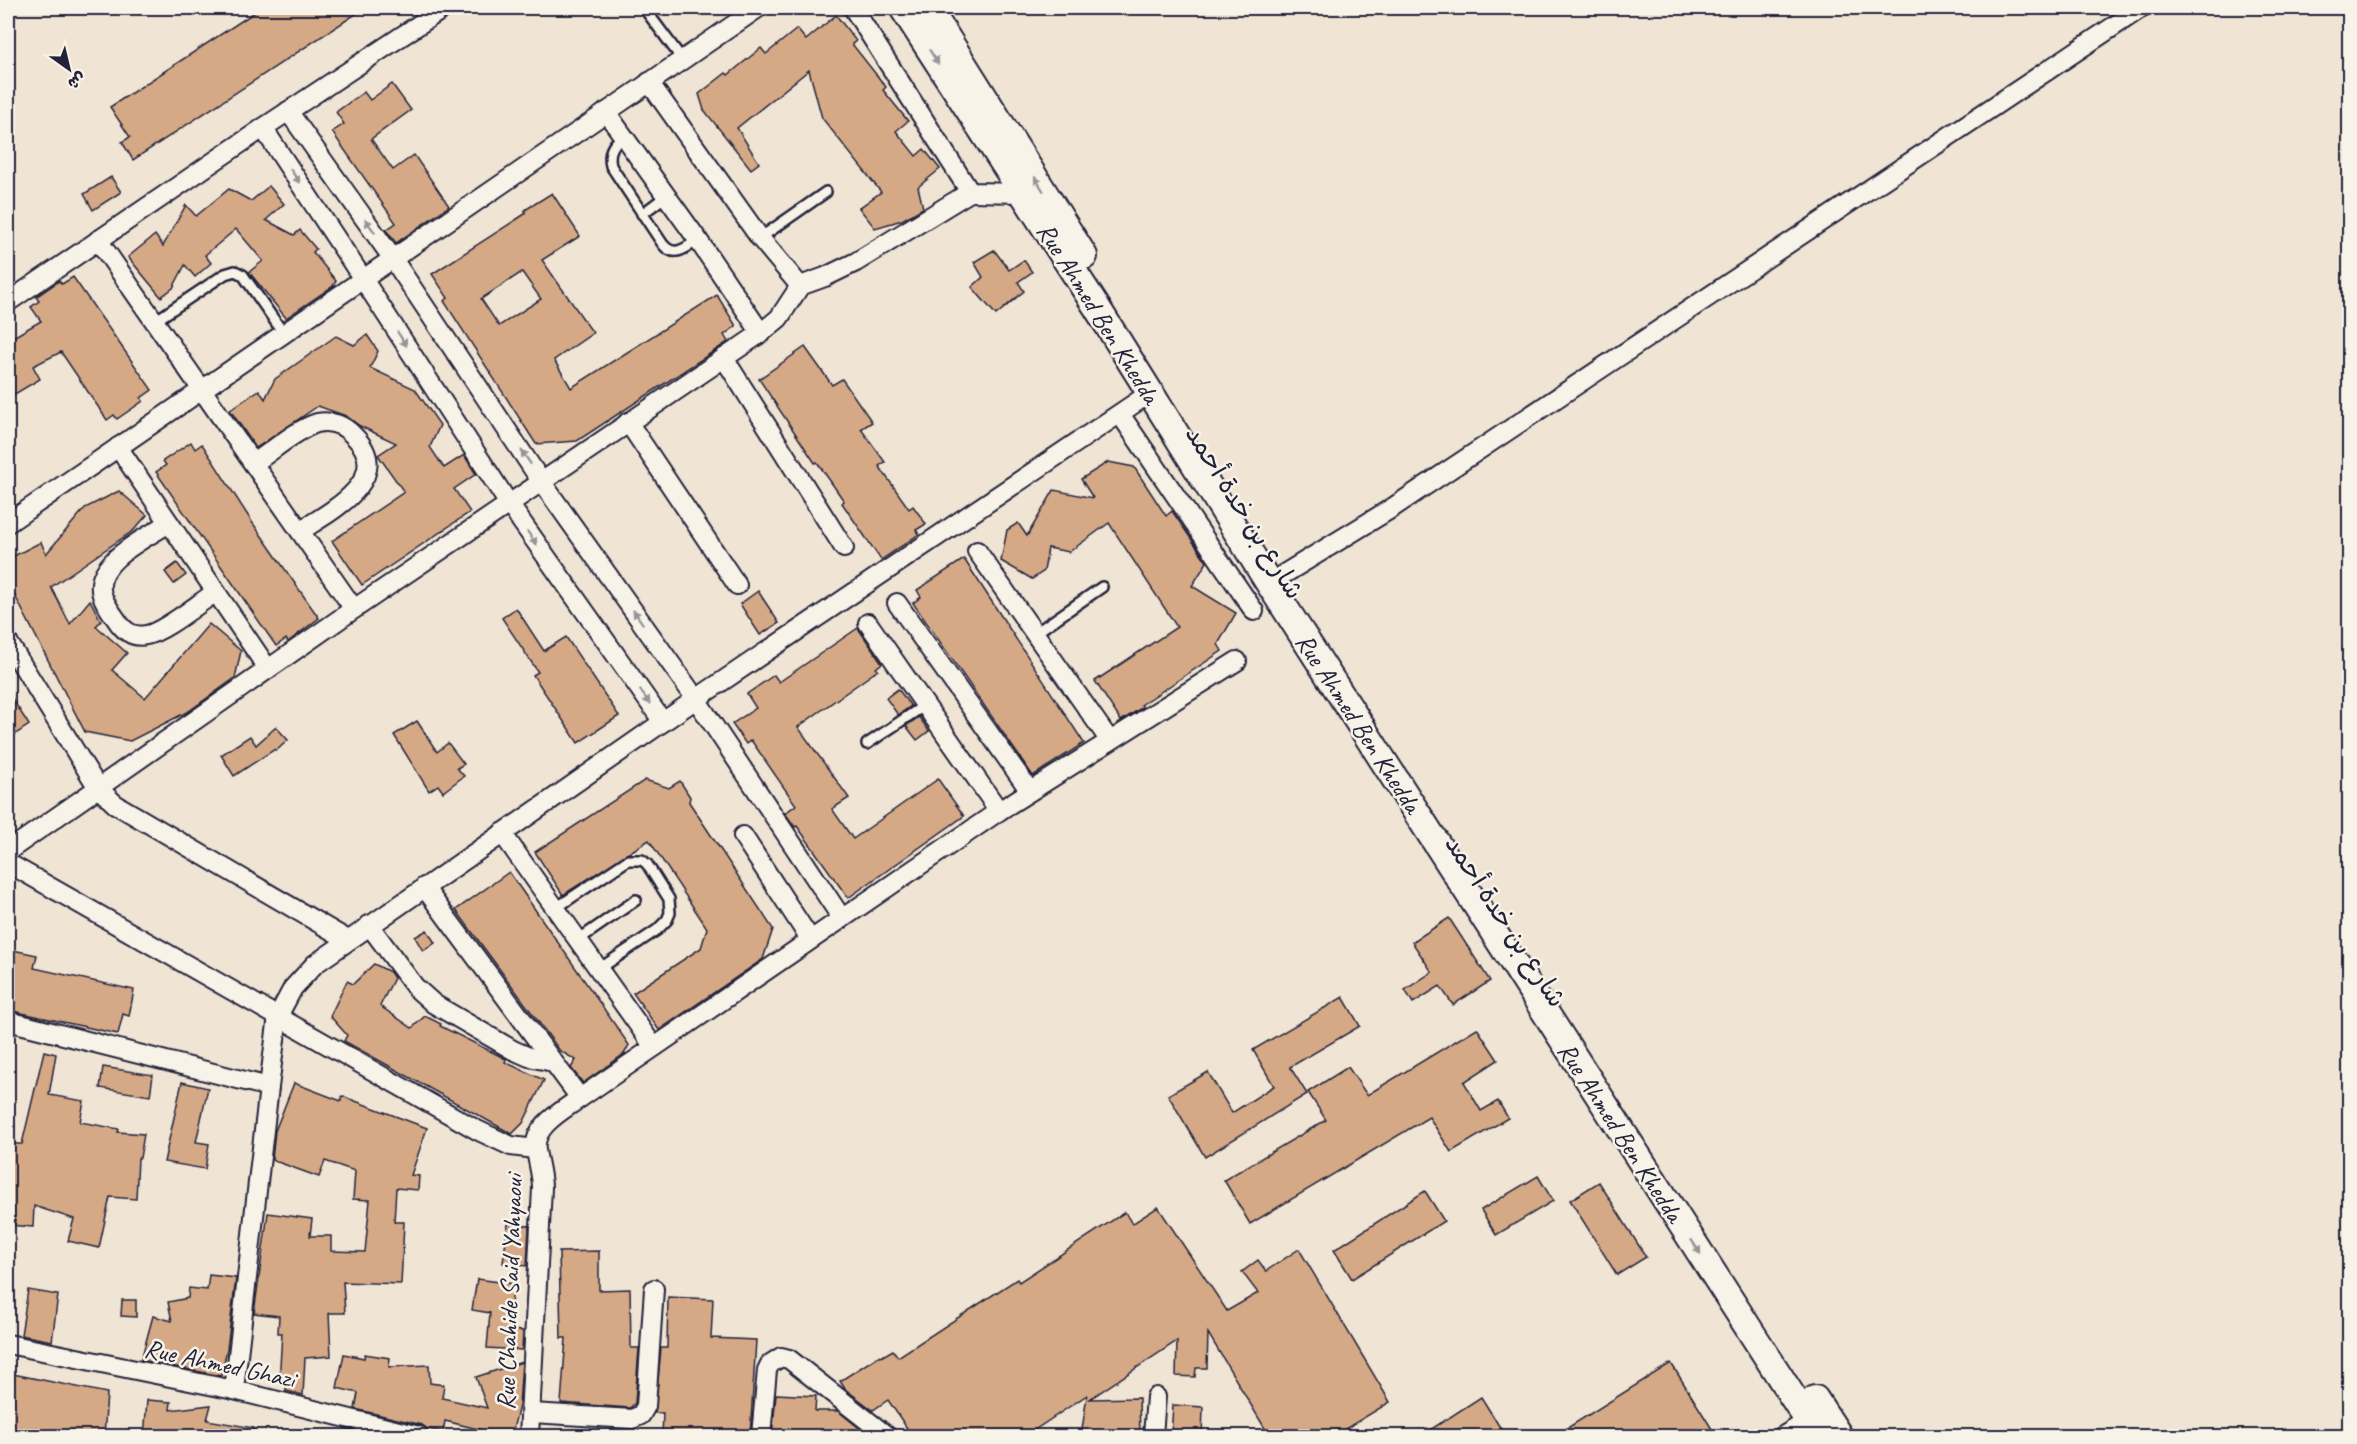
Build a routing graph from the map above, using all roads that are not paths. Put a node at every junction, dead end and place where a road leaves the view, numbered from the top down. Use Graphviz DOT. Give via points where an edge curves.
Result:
graph roads {
  1 [pos="444,8"];
  2 [pos="644,8"];
  3 [pos="853,8"];
  4 [pos="903,8"];
  5 [pos="928,8"];
  6 [pos="2141,8"];
  7 [pos="746,11"];
  8 [pos="682,60"];
  9 [pos="649,82"];
  10 [pos="288,111"];
  11 [pos="606,112"];
  12 [pos="263,128"];
  13 [pos="623,137"];
  14 [pos="826,192"];
  15 [pos="970,192"];
  16 [pos="1022,193"];
  17 [pos="666,196"];
  18 [pos="642,214"];
  19 [pos="760,238"];
  20 [pos="99,240"];
  21 [pos="698,240"];
  22 [pos="393,259"];
  23 [pos="363,279"];
  24 [pos="800,286"];
  25 [pos="8,302"];
  26 [pos="156,321"];
  27 [pos="761,333"];
  28 [pos="284,334"];
  29 [pos="724,358"];
  30 [pos="203,389"];
  31 [pos="1150,393"];
  32 [pos="1120,414"];
  33 [pos="628,422"];
  34 [pos="118,447"];
  35 [pos="254,463"];
  36 [pos="541,481"];
  37 [pos="508,504"];
  38 [pos="8,523"];
  39 [pos="169,523"];
  40 [pos="300,531"];
  41 [pos="843,548"];
  42 [pos="977,551"];
  43 [pos="1284,574"];
  44 [pos="737,585"];
  45 [pos="1102,587"];
  46 [pos="216,592"];
  47 [pos="897,603"];
  48 [pos="354,609"];
  49 [pos="1254,611"];
  50 [pos="868,623"];
  51 [pos="1034,634"];
  52 [pos="8,642"];
  53 [pos="1237,661"];
  54 [pos="268,669"];
  55 [pos="696,699"];
  56 [pos="925,705"];
  57 [pos="663,722"];
  58 [pos="1110,741"];
  59 [pos="867,744"];
  60 [pos="98,788"];
  61 [pos="1030,791"];
  62 [pos="999,811"];
  63 [pos="502,833"];
  64 [pos="743,836"];
  65 [pos="8,851"];
  66 [pos="8,863"];
  67 [pos="424,887"];
  68 [pos="636,900"];
  69 [pos="556,908"];
  70 [pos="841,917"];
  71 [pos="369,925"];
  72 [pos="810,939"];
  73 [pos="348,940"];
  74 [pos="578,940"];
  75 [pos="599,969"];
  76 [pos="278,1017"];
  77 [pos="8,1021"];
  78 [pos="654,1047"];
  79 [pos="553,1062"];
  80 [pos="269,1087"];
  81 [pos="580,1098"];
  82 [pos="536,1149"];
  83 [pos="654,1289"];
  84 [pos="8,1344"];
  85 [pos="234,1390"];
  86 [pos="1156,1397"];
  87 [pos="532,1413"];
  88 [pos="1813,1429"];
  89 [pos="885,1436"];
  90 [pos="419,1437"];
  91 [pos="529,1437"];
  92 [pos="761,1437"];
  93 [pos="1153,1437"];
  94 [pos="1783,1437"];
  95 [pos="1839,1437"];
  1 -- 10 [label="street"];
  2 -- 8 [label="lane"];
  3 -- 15 [label="street"];
  4 -- 16 [label="main road, Rue Ahmed Ben Khedda, one-way"];
  43 -- 5 [label="main road, شارع بن خدة أحمد, one-way"];
  6 -- 43 [label="street" via="1392,508"];
  7 -- 8 [label="street"];
  8 -- 9 [label="street"];
  9 -- 11 [label="street"];
  9 -- 19 [label="street"];
  10 -- 12 [label="street"];
  22 -- 10 [label="street, one-way"];
  11 -- 13 [label="street"];
  11 -- 22 [label="street"];
  12 -- 20 [label="street"];
  12 -- 23 [label="street, one-way"];
  13 -- 17 [label="street"];
  13 -- 18 [label="lane" via="610,152 610,166"];
  14 -- 19 [label="lane"];
  15 -- 16 [label="street"];
  15 -- 24 [label="street" via="856,262"];
  16 -- 31 [label="main road, Rue Ahmed Ben Khedda"];
  17 -- 18 [label="lane"];
  17 -- 21 [label="street"];
  18 -- 21 [label="lane" via="670,251 681,251"];
  19 -- 24 [label="street"];
  20 -- 25 [label="street"];
  20 -- 26 [label="street"];
  21 -- 27 [label="street"];
  22 -- 23 [label="street"];
  36 -- 22 [label="street, one-way"];
  23 -- 28 [label="street"];
  23 -- 37 [label="street, one-way"];
  24 -- 27 [label="street" via="779,318"];
  26 -- 28 [label="lane" via="235,271 243,275"];
  26 -- 30 [label="street"];
  27 -- 29 [label="street"];
  28 -- 30 [label="street"];
  29 -- 33 [label="street"];
  29 -- 41 [label="street"];
  30 -- 34 [label="street"];
  30 -- 35 [label="street"];
  31 -- 32 [label="street"];
  31 -- 88 [label="main road, Rue Ahmed Ben Khedda, one-way"];
  32 -- 49 [label="street"];
  32 -- 55 [label="street"];
  33 -- 36 [label="street"];
  33 -- 44 [label="street"];
  34 -- 38 [label="street"];
  34 -- 39 [label="street"];
  35 -- 40 [label="street"];
  35 -- 40 [label="street" via="318,423 336,423 359,440 367,467 364,480 345,502"];
  36 -- 37 [label="street"];
  55 -- 36 [label="street, one-way"];
  37 -- 48 [label="street"];
  37 -- 57 [label="street, one-way"];
  39 -- 46 [label="street"];
  39 -- 46 [label="street" via="118,556 106,569 102,595 118,622 135,636 150,635"];
  40 -- 48 [label="street"];
  42 -- 51 [label="street"];
  43 -- 95 [label="main road, شارع بن خدة أحمد"];
  45 -- 51 [label="lane"];
  46 -- 54 [label="street"];
  47 -- 61 [label="street"];
  48 -- 54 [label="street"];
  50 -- 56 [label="street"];
  51 -- 58 [label="street"];
  52 -- 60 [label="street"];
  53 -- 58 [label="street"];
  54 -- 60 [label="street"];
  55 -- 57 [label="street"];
  55 -- 70 [label="street"];
  56 -- 59 [label="lane"];
  56 -- 62 [label="street"];
  57 -- 63 [label="street"];
  58 -- 61 [label="street"];
  60 -- 65 [label="street"];
  60 -- 73 [label="street" via="133,816"];
  61 -- 62 [label="street"];
  62 -- 70 [label="street"];
  63 -- 67 [label="street"];
  63 -- 69 [label="street"];
  64 -- 72 [label="street"];
  66 -- 76 [label="street"];
  67 -- 71 [label="street"];
  67 -- 79 [label="street"];
  68 -- 74 [label="lane"];
  69 -- 74 [label="street"];
  69 -- 75 [label="lane" via="628,860 647,864 669,899 667,920"];
  70 -- 72 [label="street"];
  71 -- 73 [label="street"];
  71 -- 79 [label="street" via="415,987 434,1004 513,1050"];
  72 -- 78 [label="street"];
  73 -- 76 [label="street" via="304,975"];
  74 -- 75 [label="street"];
  75 -- 78 [label="street"];
  76 -- 80 [label="street"];
  76 -- 82 [label="street" via="477,1130 511,1146"];
  77 -- 80 [label="street"];
  78 -- 81 [label="street"];
  79 -- 81 [label="street"];
  80 -- 85 [label="street"];
  81 -- 82 [label="street" via="543,1128"];
  82 -- 87 [label="street, Rue Chahide Said Yahyaoui" via="542,1188"];
  83 -- 87 [label="street" via="646,1406 641,1415 632,1419"];
  84 -- 85 [label="street, Rue Ahmed Ghazi"];
  85 -- 90 [label="street, Rue Ahmed Ghazi"];
  86 -- 93 [label="street"];
  87 -- 91 [label="street, Rue Chahide Said Yahyaoui"];
  88 -- 94 [label="street"];
  89 -- 92 [label="street" via="782,1357 767,1370"];
}
